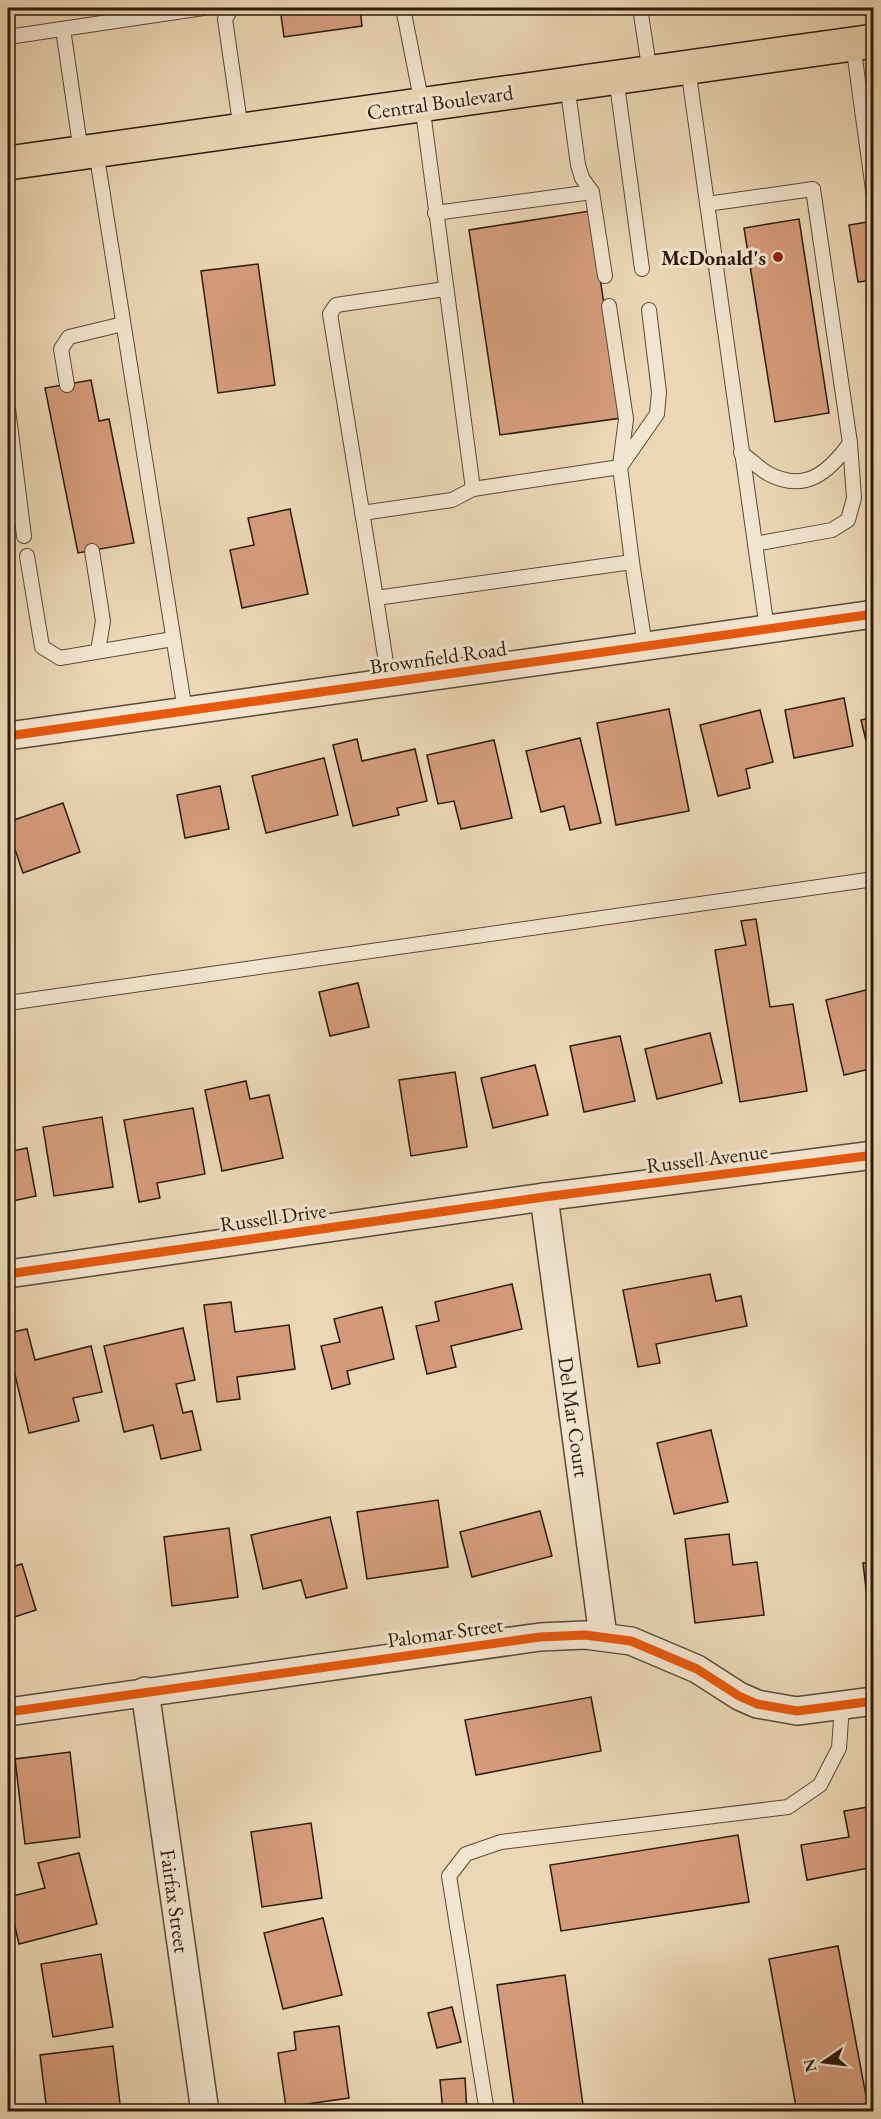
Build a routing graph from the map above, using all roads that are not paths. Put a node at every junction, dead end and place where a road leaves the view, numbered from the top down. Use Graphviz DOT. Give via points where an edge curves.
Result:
graph roads {
  1 [pos="203,8"];
  2 [pos="232,8"];
  3 [pos="403,8"];
  4 [pos="640,8"];
  5 [pos="63,29"];
  6 [pos="8,37"];
  7 [pos="863,43"];
  8 [pos="688,68"];
  9 [pos="650,73"];
  10 [pos="616,77"];
  11 [pos="567,84"];
  12 [pos="422,104"];
  13 [pos="241,130"];
  14 [pos="89,151"];
  15 [pos="8,163"];
  16 [pos="872,179"];
  17 [pos="592,192"];
  18 [pos="873,197"];
  19 [pos="707,204"];
  20 [pos="435,213"];
  21 [pos="642,269"];
  22 [pos="605,276"];
  23 [pos="445,289"];
  24 [pos="609,306"];
  25 [pos="649,310"];
  26 [pos="123,324"];
  27 [pos="67,385"];
  28 [pos="8,409"];
  29 [pos="850,443"];
  30 [pos="741,453"];
  31 [pos="620,467"];
  32 [pos="473,489"];
  33 [pos="362,513"];
  34 [pos="24,536"];
  35 [pos="755,544"];
  36 [pos="92,551"];
  37 [pos="27,556"];
  38 [pos="632,562"];
  39 [pos="376,598"];
  40 [pos="873,614"];
  41 [pos="766,629"];
  42 [pos="173,639"];
  43 [pos="645,646"];
  44 [pos="98,651"];
  45 [pos="389,682"];
  46 [pos="185,711"];
  47 [pos="8,736"];
  48 [pos="873,879"];
  49 [pos="8,1003"];
  50 [pos="873,1155"];
  51 [pos="544,1197"];
  52 [pos="8,1274"];
  53 [pos="603,1636"];
  54 [pos="145,1691"];
  55 [pos="873,1701"];
  56 [pos="842,1706"];
  57 [pos="8,1712"];
  58 [pos="205,2112"];
  59 [pos="487,2112"];
  1 -- 5 [label="lane"];
  2 -- 13 [label="lane" via="225,19"];
  3 -- 12 [label="lane"];
  4 -- 9 [label="lane"];
  5 -- 6 [label="lane"];
  5 -- 14 [label="lane"];
  7 -- 8 [label="main road, Central Boulevard"];
  7 -- 16 [label="lane"];
  8 -- 9 [label="main road, Central Boulevard"];
  8 -- 19 [label="lane"];
  9 -- 10 [label="main road, Central Boulevard"];
  10 -- 11 [label="main road, Central Boulevard"];
  10 -- 21 [label="lane"];
  11 -- 12 [label="main road, Central Boulevard"];
  11 -- 17 [label="lane" via="578,165"];
  12 -- 13 [label="main road, Central Boulevard"];
  12 -- 20 [label="lane"];
  13 -- 14 [label="main road, Central Boulevard"];
  14 -- 15 [label="main road, Central Boulevard"];
  14 -- 26 [label="lane"];
  16 -- 18 [label="lane"];
  17 -- 20 [label="lane"];
  17 -- 22 [label="lane"];
  19 -- 29 [label="lane" via="813,189"];
  19 -- 30 [label="lane"];
  20 -- 23 [label="lane"];
  23 -- 32 [label="lane"];
  23 -- 33 [label="lane" via="336,305 330,314"];
  24 -- 31 [label="lane" via="626,419"];
  25 -- 31 [label="lane" via="659,392 657,414"];
  26 -- 27 [label="lane" via="69,337 61,349"];
  26 -- 42 [label="lane"];
  28 -- 34 [label="lane"];
  29 -- 30 [label="lane" via="821,475 802,481 768,473"];
  29 -- 35 [label="lane" via="854,498 848,520 832,530"];
  30 -- 35 [label="lane"];
  31 -- 32 [label="lane"];
  31 -- 38 [label="lane"];
  32 -- 33 [label="lane" via="452,500"];
  33 -- 39 [label="lane"];
  35 -- 41 [label="lane"];
  36 -- 44 [label="lane" via="103,621"];
  37 -- 44 [label="lane" via="42,646 60,658"];
  38 -- 39 [label="lane"];
  38 -- 43 [label="lane"];
  39 -- 45 [label="lane"];
  40 -- 41 [label="street, Brownfield Road"];
  41 -- 43 [label="street, Brownfield Road"];
  42 -- 44 [label="lane"];
  42 -- 46 [label="lane"];
  43 -- 45 [label="street, Brownfield Road"];
  45 -- 46 [label="street, Brownfield Road"];
  46 -- 47 [label="street, Brownfield Road"];
  48 -- 49 [label="lane"];
  50 -- 51 [label="street, Russell Avenue"];
  51 -- 52 [label="street, Russell Drive"];
  51 -- 53 [label="street, Del Mar Court"];
  53 -- 54 [label="street, Palomar Street" via="540,1637"];
  53 -- 56 [label="street, Palomar Street" via="631,1641 697,1669 757,1704 797,1711"];
  54 -- 57 [label="street, Palomar Street"];
  54 -- 58 [label="street, Fairfax Street"];
  55 -- 56 [label="street, Palomar Street"];
  56 -- 59 [label="lane" via="839,1748 820,1785 788,1807 501,1842 466,1854 449,1876"];
}
